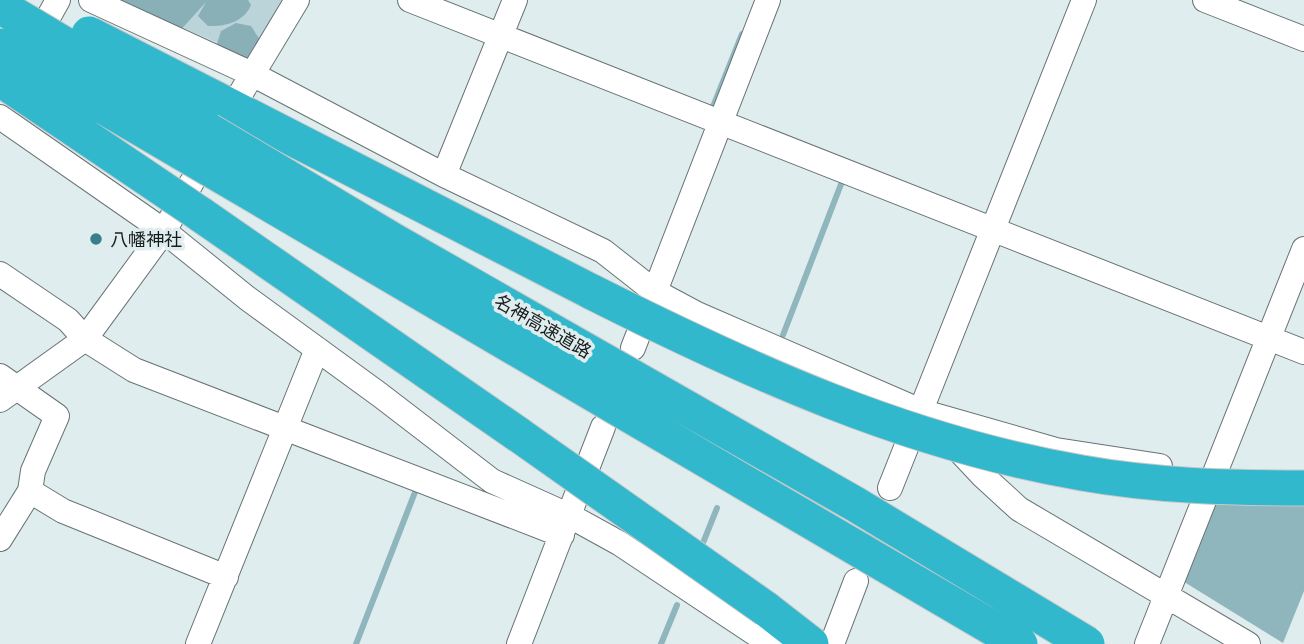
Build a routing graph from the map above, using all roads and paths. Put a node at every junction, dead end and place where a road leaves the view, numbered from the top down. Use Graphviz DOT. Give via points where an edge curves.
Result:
graph roads {
  1 [pos="23,0"];
  2 [pos="58,0"];
  3 [pos="296,0"];
  4 [pos="410,0"];
  5 [pos="515,0"];
  6 [pos="768,0"];
  7 [pos="1084,0"];
  8 [pos="1205,0"];
  9 [pos="102,2"];
  10 [pos="0,6"];
  11 [pos="502,36"];
  12 [pos="1304,39"];
  13 [pos="0,46"];
  14 [pos="0,79"];
  15 [pos="236,88"];
  16 [pos="0,101"];
  17 [pos="0,117"];
  18 [pos="719,121"];
  19 [pos="444,175"];
  20 [pos="196,198"];
  21 [pos="995,230"];
  22 [pos="164,231"];
  23 [pos="1304,249"];
  24 [pos="0,274"];
  25 [pos="654,291"];
  26 [pos="1268,338"];
  27 [pos="85,339"];
  28 [pos="633,348"];
  29 [pos="317,349"];
  30 [pos="1304,352"];
  31 [pos="5,388"];
  32 [pos="923,412"];
  33 [pos="286,428"];
  34 [pos="603,428"];
  35 [pos="446,446"];
  36 [pos="1216,470"];
  37 [pos="1304,472"];
  38 [pos="430,485"];
  39 [pos="890,488"];
  40 [pos="1304,488"];
  41 [pos="30,491"];
  42 [pos="1206,494"];
  43 [pos="1304,495"];
  44 [pos="566,525"];
  45 [pos="0,539"];
  46 [pos="226,577"];
  47 [pos="856,582"];
  48 [pos="1165,598"];
  49 [pos="748,636"];
  50 [pos="198,644"];
  51 [pos="519,644"];
  52 [pos="771,644"];
  53 [pos="811,644"];
  54 [pos="832,644"];
  55 [pos="1020,644"];
  56 [pos="1087,644"];
  57 [pos="1147,644"];
  58 [pos="1248,644"];
  1 -- 15 [label="highway, bridge"];
  2 -- 16 [label="street"];
  3 -- 15 [label="street"];
  4 -- 11 [label="street"];
  5 -- 11 [label="street"];
  6 -- 18 [label="street"];
  7 -- 21 [label="street"];
  8 -- 12 [label="street"];
  9 -- 15 [label="street"];
  10 -- 56 [label="highway, 名神高速道路, bridge"];
  11 -- 18 [label="street"];
  11 -- 19 [label="street"];
  13 -- 55 [label="highway, 名神高速道路, bridge"];
  14 -- 20 [label="highway, bridge"];
  15 -- 19 [label="street"];
  15 -- 40 [label="highway, bridge" via="592,292 783,384 876,419 977,451 1071,471 1140,481"];
  17 -- 22 [label="street"];
  18 -- 21 [label="street"];
  18 -- 25 [label="street"];
  19 -- 25 [label="street" via="603,251"];
  20 -- 22 [label="street"];
  20 -- 53 [label="highway, bridge"];
  21 -- 26 [label="street"];
  21 -- 32 [label="street"];
  22 -- 27 [label="street"];
  22 -- 29 [label="street"];
  23 -- 26 [label="street"];
  24 -- 27 [label="street" via="68,320"];
  25 -- 28 [label="street"];
  25 -- 32 [label="street"];
  26 -- 30 [label="street"];
  26 -- 36 [label="street"];
  27 -- 31 [label="street"];
  27 -- 33 [label="street" via="134,370"];
  29 -- 33 [label="street"];
  29 -- 35 [label="street"];
  31 -- 41 [label="street" via="57,416 33,471"];
  32 -- 36 [label="street" via="1056,450 1130,463"];
  32 -- 39 [label="street"];
  32 -- 48 [label="street" via="1019,509"];
  33 -- 38 [label="street"];
  33 -- 46 [label="street"];
  34 -- 44 [label="street"];
  35 -- 38 [label="street"];
  35 -- 44 [label="street" via="492,481"];
  36 -- 37 [label="street"];
  36 -- 42 [label="street"];
  38 -- 44 [label="street"];
  41 -- 45 [label="street"];
  41 -- 46 [label="street" via="63,511"];
  42 -- 43 [label="street"];
  42 -- 48 [label="street"];
  44 -- 49 [label="street" via="619,543"];
  44 -- 51 [label="street"];
  46 -- 50 [label="street"];
  47 -- 54 [label="street"];
  48 -- 57 [label="street"];
  48 -- 58 [label="street"];
  49 -- 52 [label="street"];
}
